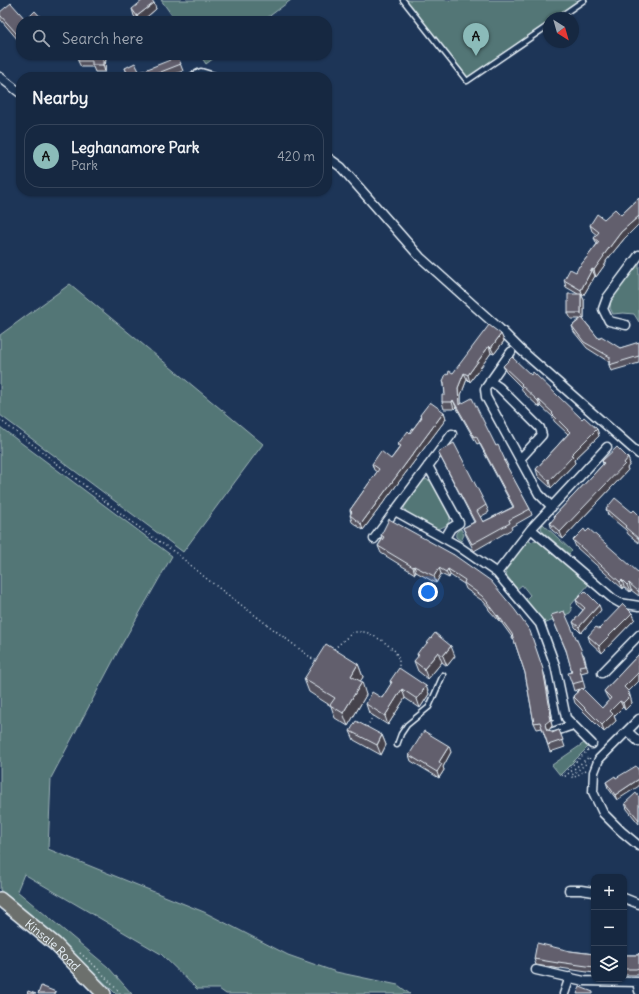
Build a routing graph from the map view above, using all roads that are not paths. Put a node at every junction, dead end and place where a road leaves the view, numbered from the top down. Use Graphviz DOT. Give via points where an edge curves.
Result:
graph roads {
  1 [pos="403,0"];
  2 [pos="584,0"];
  3 [pos="567,12"];
  4 [pos="543,29"];
  5 [pos="0,77"];
  6 [pos="16,90"];
  7 [pos="332,161"];
  8 [pos="639,256"];
  9 [pos="626,325"];
  10 [pos="511,352"];
  11 [pos="490,381"];
  12 [pos="452,434"];
  13 [pos="607,447"];
  14 [pos="639,454"];
  15 [pos="520,459"];
  16 [pos="428,466"];
  17 [pos="552,506"];
  18 [pos="395,511"];
  19 [pos="531,529"];
  20 [pos="445,538"];
  21 [pos="374,539"];
  22 [pos="497,572"];
  23 [pos="639,606"];
  24 [pos="639,635"];
  25 [pos="602,673"];
  26 [pos="443,675"];
  27 [pos="639,719"];
  28 [pos="573,725"];
  29 [pos="627,731"];
  30 [pos="553,732"];
  31 [pos="639,742"];
  32 [pos="397,745"];
  33 [pos="592,746"];
  34 [pos="639,846"];
  35 [pos="569,890"];
  36 [pos="591,892"];
  37 [pos="0,899"];
  38 [pos="627,899"];
  39 [pos="639,904"];
  40 [pos="536,970"];
  41 [pos="570,978"];
  42 [pos="638,985"];
  43 [pos="104,994"];
  44 [pos="564,994"];
  1 -- 4 [label="lane" via="467,81"];
  2 -- 3 [label="lane"];
  5 -- 6 [label="street"];
  7 -- 14 [label="street" via="341,167 420,257"];
  8 -- 9 [label="street" via="607,298 603,309 609,320"];
  10 -- 11 [label="street"];
  11 -- 15 [label="street" via="485,389 486,397"];
  11 -- 15 [label="street" via="540,428 542,435"];
  12 -- 16 [label="street"];
  13 -- 17 [label="street"];
  15 -- 17 [label="street" via="539,494"];
  16 -- 18 [label="street"];
  16 -- 20 [label="street" via="459,523 452,526"];
  17 -- 19 [label="street"];
  18 -- 20 [label="street"];
  18 -- 21 [label="street"];
  19 -- 22 [label="street"];
  19 -- 23 [label="street" via="613,599"];
  20 -- 22 [label="street"];
  22 -- 28 [label="street" via="542,627 555,665 567,720"];
  24 -- 25 [label="street"];
  26 -- 32 [label="lane" via="429,707 407,725"];
  27 -- 29 [label="street"];
  28 -- 30 [label="street"];
  28 -- 33 [label="street"];
  29 -- 31 [label="street"];
  29 -- 34 [label="street" via="599,759 594,772 593,792 603,813"];
  35 -- 36 [label="street"];
  37 -- 43 [label="highway, Kinsale Road" via="54,944"];
  38 -- 39 [label="street"];
  40 -- 41 [label="street"];
  41 -- 42 [label="street"];
  41 -- 44 [label="street"];
}
